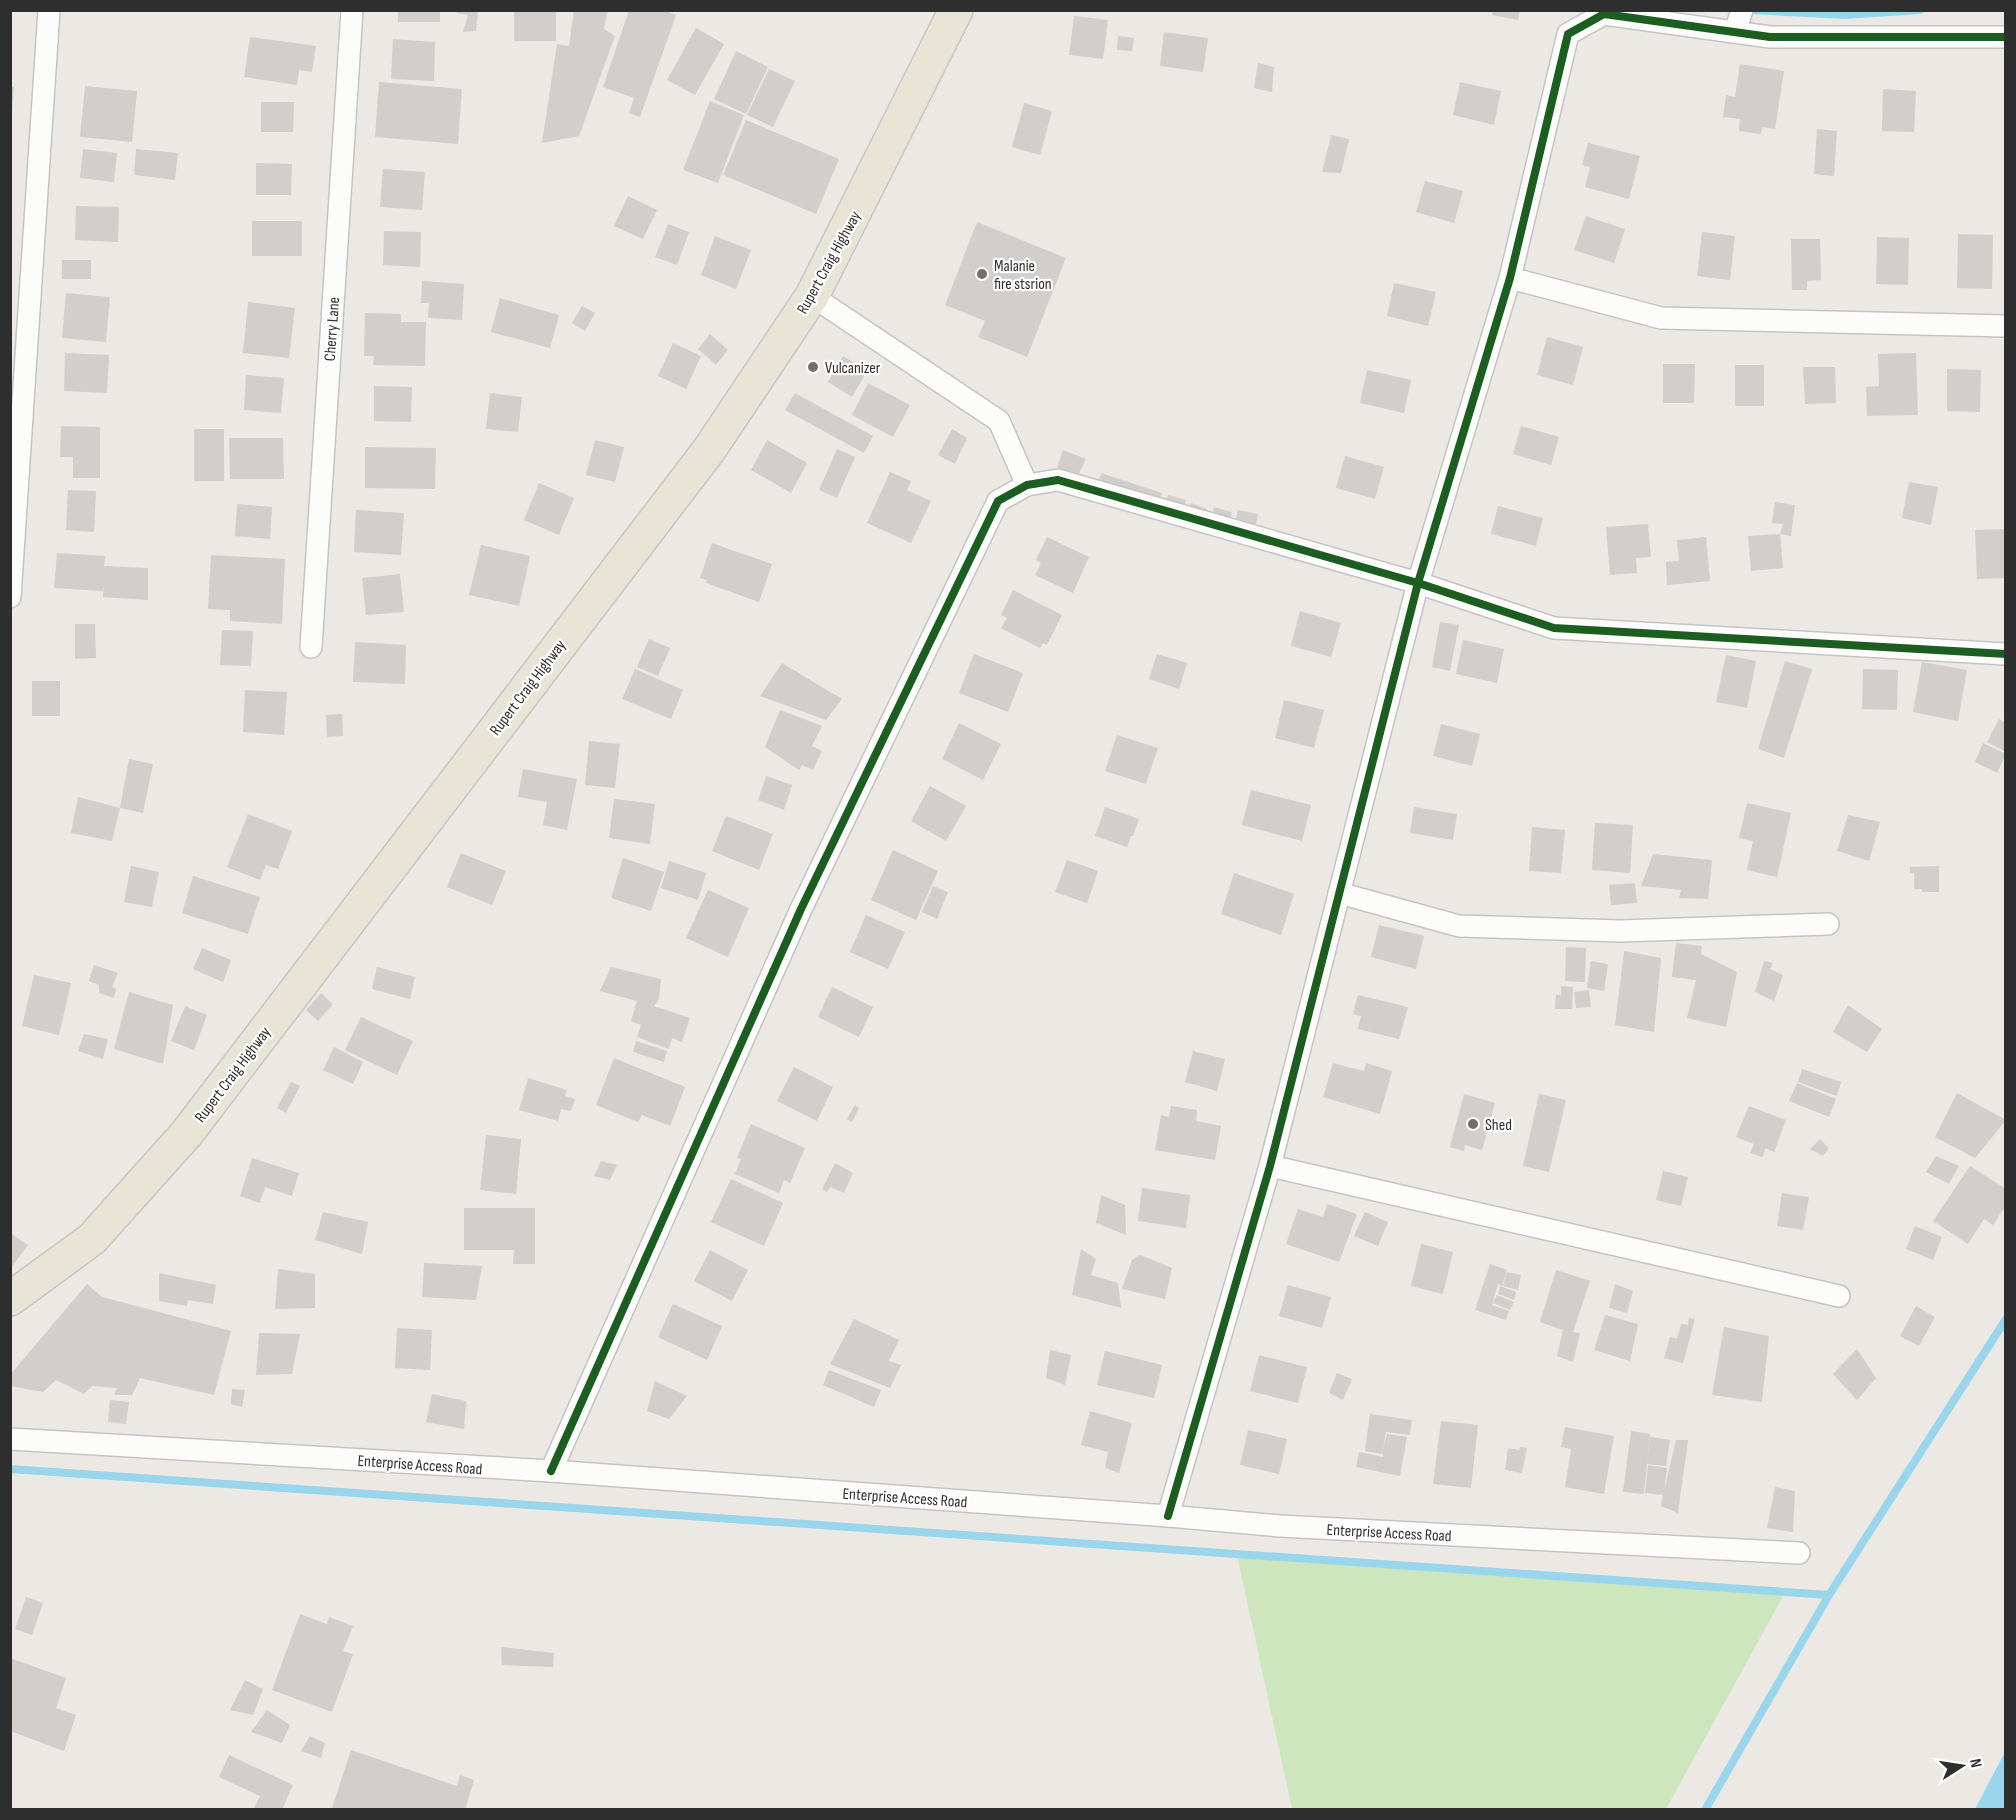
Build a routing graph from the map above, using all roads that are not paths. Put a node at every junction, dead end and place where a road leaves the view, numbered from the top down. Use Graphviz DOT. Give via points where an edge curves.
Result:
graph roads {
  1 [pos="50,10"];
  2 [pos="352,10"];
  3 [pos="956,10"];
  4 [pos="1742,10"];
  5 [pos="1735,32"];
  6 [pos="2006,37"];
  7 [pos="1510,278"];
  8 [pos="812,296"];
  9 [pos="2006,326"];
  10 [pos="1027,485"];
  11 [pos="1418,583"];
  12 [pos="10,597"];
  13 [pos="311,647"];
  14 [pos="2006,654"];
  15 [pos="1340,893"];
  16 [pos="1828,924"];
  17 [pos="1270,1166"];
  18 [pos="1839,1296"];
  19 [pos="10,1299"];
  20 [pos="10,1438"];
  21 [pos="551,1471"];
  22 [pos="1168,1516"];
  23 [pos="1799,1552"];
  1 -- 12 [label="street"];
  2 -- 13 [label="street, Cherry Lane"];
  3 -- 8 [label="main road, Rupert Craig Highway"];
  4 -- 5 [label="street"];
  5 -- 6 [label="street" via="1770,37"];
  5 -- 7 [label="street" via="1604,14 1568,34"];
  7 -- 9 [label="street" via="1661,318"];
  7 -- 11 [label="street"];
  8 -- 10 [label="street" via="999,421"];
  8 -- 19 [label="main road, Rupert Craig Highway" via="709,450 187,1133 92,1239"];
  10 -- 11 [label="street" via="1058,480"];
  10 -- 21 [label="street" via="998,501 868,770 801,909"];
  11 -- 14 [label="street" via="1554,628"];
  11 -- 15 [label="street"];
  15 -- 16 [label="street" via="1459,926 1622,932"];
  15 -- 17 [label="street"];
  17 -- 18 [label="street"];
  17 -- 22 [label="street"];
  20 -- 21 [label="street, Enterprise Access Road"];
  21 -- 22 [label="street, Enterprise Access Road"];
  22 -- 23 [label="street, Enterprise Access Road" via="1280,1526"];
}
